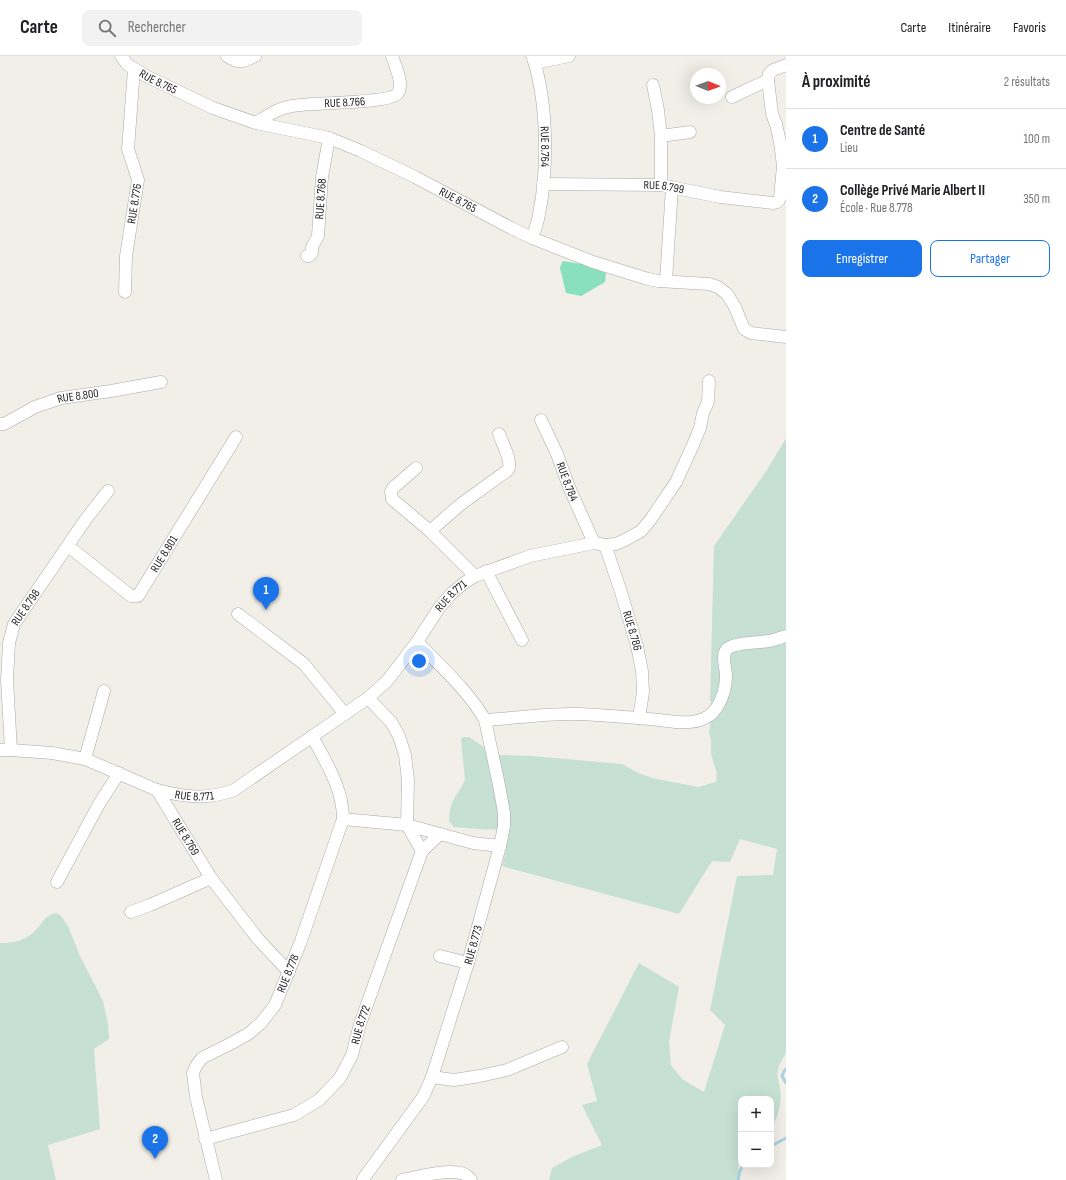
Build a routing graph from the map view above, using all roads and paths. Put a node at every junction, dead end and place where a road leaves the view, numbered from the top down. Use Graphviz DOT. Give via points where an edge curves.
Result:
graph roads {
  1 [pos="121,56"];
  2 [pos="227,56"];
  3 [pos="255,56"];
  4 [pos="392,56"];
  5 [pos="569,56"];
  6 [pos="534,60"];
  7 [pos="786,65"];
  8 [pos="134,69"];
  9 [pos="768,80"];
  10 [pos="653,85"];
  11 [pos="732,97"];
  12 [pos="256,124"];
  13 [pos="690,132"];
  14 [pos="662,136"];
  15 [pos="329,138"];
  16 [pos="543,184"];
  17 [pos="667,186"];
  18 [pos="532,238"];
  19 [pos="307,256"];
  20 [pos="666,281"];
  21 [pos="125,292"];
  22 [pos="786,337"];
  23 [pos="709,381"];
  24 [pos="161,382"];
  25 [pos="541,420"];
  26 [pos="0,424"];
  27 [pos="499,434"];
  28 [pos="236,437"];
  29 [pos="416,468"];
  30 [pos="108,491"];
  31 [pos="430,531"];
  32 [pos="600,544"];
  33 [pos="68,546"];
  34 [pos="480,574"];
  35 [pos="238,614"];
  36 [pos="786,636"];
  37 [pos="522,640"];
  38 [pos="417,642"];
  39 [pos="104,691"];
  40 [pos="368,698"];
  41 [pos="345,714"];
  42 [pos="639,718"];
  43 [pos="485,720"];
  44 [pos="312,736"];
  45 [pos="6,750"];
  46 [pos="85,759"];
  47 [pos="120,773"];
  48 [pos="157,790"];
  49 [pos="343,819"];
  50 [pos="407,825"];
  51 [pos="440,834"];
  52 [pos="500,846"];
  53 [pos="422,851"];
  54 [pos="211,878"];
  55 [pos="57,882"];
  56 [pos="131,912"];
  57 [pos="440,956"];
  58 [pos="468,963"];
  59 [pos="290,972"];
  60 [pos="562,1047"];
  61 [pos="432,1077"];
  62 [pos="205,1139"];
  63 [pos="216,1180"];
  64 [pos="362,1180"];
  65 [pos="402,1180"];
  66 [pos="471,1180"];
  1 -- 8 [label="street, RUE 8.765"];
  2 -- 3 [label="street" via="240,62"];
  4 -- 12 [label="street, RUE 8.766" via="400,83 398,93 392,97 292,106 276,111"];
  5 -- 6 [label="street"];
  6 -- 16 [label="street, RUE 8.764" via="545,120"];
  7 -- 9 [label="street" via="773,70"];
  8 -- 12 [label="street, RUE 8.765" via="213,108"];
  8 -- 21 [label="street, RUE 8.776" via="128,148 138,180 126,256"];
  9 -- 11 [label="street"];
  9 -- 17 [label="street, RUE 8.799" via="783,166 779,201 773,204 720,197"];
  10 -- 14 [label="street"];
  12 -- 15 [label="street, RUE 8.765"];
  13 -- 14 [label="street"];
  14 -- 17 [label="street"];
  15 -- 18 [label="street, RUE 8.765" via="415,176"];
  15 -- 19 [label="street, RUE 8.768" via="322,176 318,236 312,253"];
  16 -- 17 [label="street, RUE 8.799"];
  16 -- 18 [label="street, RUE 8.764" via="539,214"];
  17 -- 20 [label="street"];
  18 -- 20 [label="street, RUE 8.765" via="629,274"];
  20 -- 22 [label="street, RUE 8.765" via="718,287 735,307 744,329"];
  23 -- 32 [label="street, RUE 8.771" via="708,402 700,428 676,482 641,530 616,544"];
  24 -- 26 [label="street, RUE 8.800" via="60,398"];
  25 -- 32 [label="street, RUE 8.784" via="569,487"];
  27 -- 31 [label="street" via="509,462 508,470 461,504"];
  28 -- 33 [label="street, RUE 8.801" via="138,596 131,596"];
  29 -- 31 [label="street" via="393,488 391,495 392,499"];
  30 -- 33 [label="street, RUE 8.798"];
  31 -- 34 [label="street"];
  32 -- 34 [label="street, RUE 8.771" via="530,556"];
  32 -- 42 [label="street, RUE 8.786" via="621,592 637,646 642,671"];
  33 -- 45 [label="street, RUE 8.798" via="14,624 9,643"];
  34 -- 37 [label="street"];
  34 -- 38 [label="street, RUE 8.771" via="452,592"];
  35 -- 41 [label="street" via="304,664"];
  36 -- 42 [label="street" via="770,641 737,644 727,649 724,653 726,676 723,693 718,705 704,719 673,722"];
  38 -- 40 [label="street, RUE 8.771" via="387,681"];
  38 -- 43 [label="street" via="471,699"];
  39 -- 46 [label="street"];
  40 -- 41 [label="street, RUE 8.771"];
  40 -- 50 [label="street" via="391,722 405,755 408,780"];
  41 -- 44 [label="street, RUE 8.771"];
  42 -- 43 [label="street" via="577,714"];
  43 -- 52 [label="street, RUE 8.773" via="504,813"];
  44 -- 48 [label="street, RUE 8.771" via="234,790 193,797"];
  44 -- 49 [label="street, RUE 8.778" via="339,789"];
  45 -- 46 [label="street" via="52,753"];
  46 -- 47 [label="street"];
  47 -- 48 [label="street"];
  47 -- 55 [label="street" via="99,804"];
  48 -- 54 [label="street, RUE 8.769"];
  49 -- 50 [label="street"];
  49 -- 59 [label="street, RUE 8.778"];
  50 -- 51 [label="street"];
  50 -- 53 [label="street"];
  51 -- 52 [label="street" via="473,843"];
  51 -- 53 [label="street, RUE 8.772"];
  52 -- 58 [label="street, RUE 8.773"];
  53 -- 62 [label="street, RUE 8.772" via="360,1024 352,1056 340,1078 319,1100 294,1115"];
  54 -- 56 [label="street"];
  54 -- 59 [label="street, RUE 8.769" via="258,939"];
  57 -- 58 [label="street"];
  58 -- 61 [label="street, RUE 8.773"];
  59 -- 62 [label="street, RUE 8.778" via="275,1006 261,1023 248,1034 202,1058 192,1073"];
  60 -- 61 [label="street" via="506,1070 454,1080"];
  61 -- 64 [label="street, RUE 8.773" via="423,1096"];
  62 -- 63 [label="street, RUE 8.778"];
  65 -- 66 [label="street" via="456,1172 465,1174"];
}
